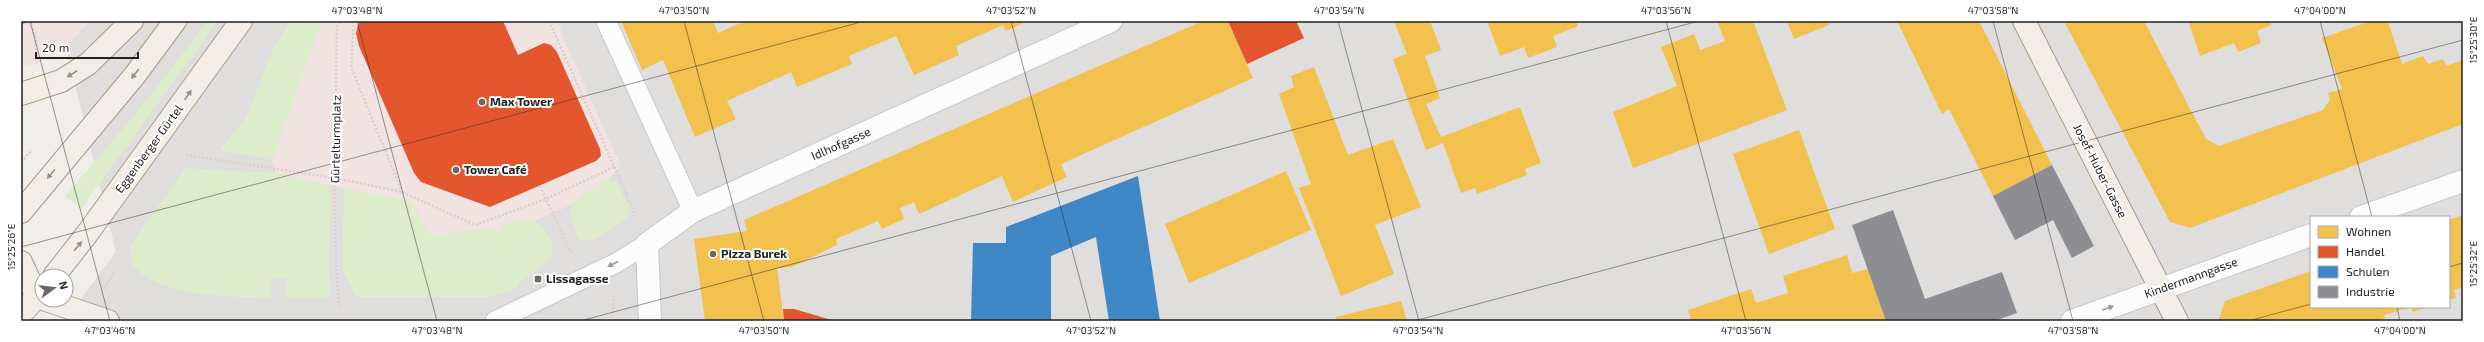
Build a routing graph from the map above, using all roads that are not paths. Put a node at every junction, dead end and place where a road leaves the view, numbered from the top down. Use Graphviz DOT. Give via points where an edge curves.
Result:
graph roads {
  1 [pos="132,21"];
  2 [pos="175,21"];
  3 [pos="241,21"];
  4 [pos="606,21"];
  5 [pos="1111,21"];
  6 [pos="2024,21"];
  7 [pos="21,94"];
  8 [pos="2463,181"];
  9 [pos="692,211"];
  10 [pos="21,212"];
  11 [pos="2365,216"];
  12 [pos="2310,235"];
  13 [pos="647,244"];
  14 [pos="21,262"];
  15 [pos="60,268"];
  16 [pos="34,288"];
  17 [pos="2160,289"];
  18 [pos="34,300"];
  19 [pos="72,308"];
  20 [pos="21,314"];
  21 [pos="108,321"];
  22 [pos="495,321"];
  23 [pos="650,321"];
  24 [pos="2072,321"];
  25 [pos="2177,321"];
  1 -- 7 [label="main road, one-way" via="88,64 61,81"];
  2 -- 10 [label="main road, one-way" via="135,75"];
  15 -- 3 [label="main road, Eggenberger Gürtel, one-way"];
  4 -- 9 [label="lane"];
  5 -- 9 [label="street, Idlhofgasse"];
  6 -- 17 [label="main road, Josef-Huber-Gasse"];
  8 -- 11 [label="street"];
  9 -- 13 [label="street, Idlhofgasse"];
  12 -- 17 [label="street, Kindermanngasse"];
  13 -- 22 [label="lane, one-way" via="616,263"];
  13 -- 23 [label="street"];
  14 -- 16 [label="main road"];
  24 -- 17 [label="street, Kindermanngasse, one-way"];
  17 -- 25 [label="main road, Josef-Huber-Gasse"];
  18 -- 20 [label="main road"];
  19 -- 21 [label="main road"];
}
